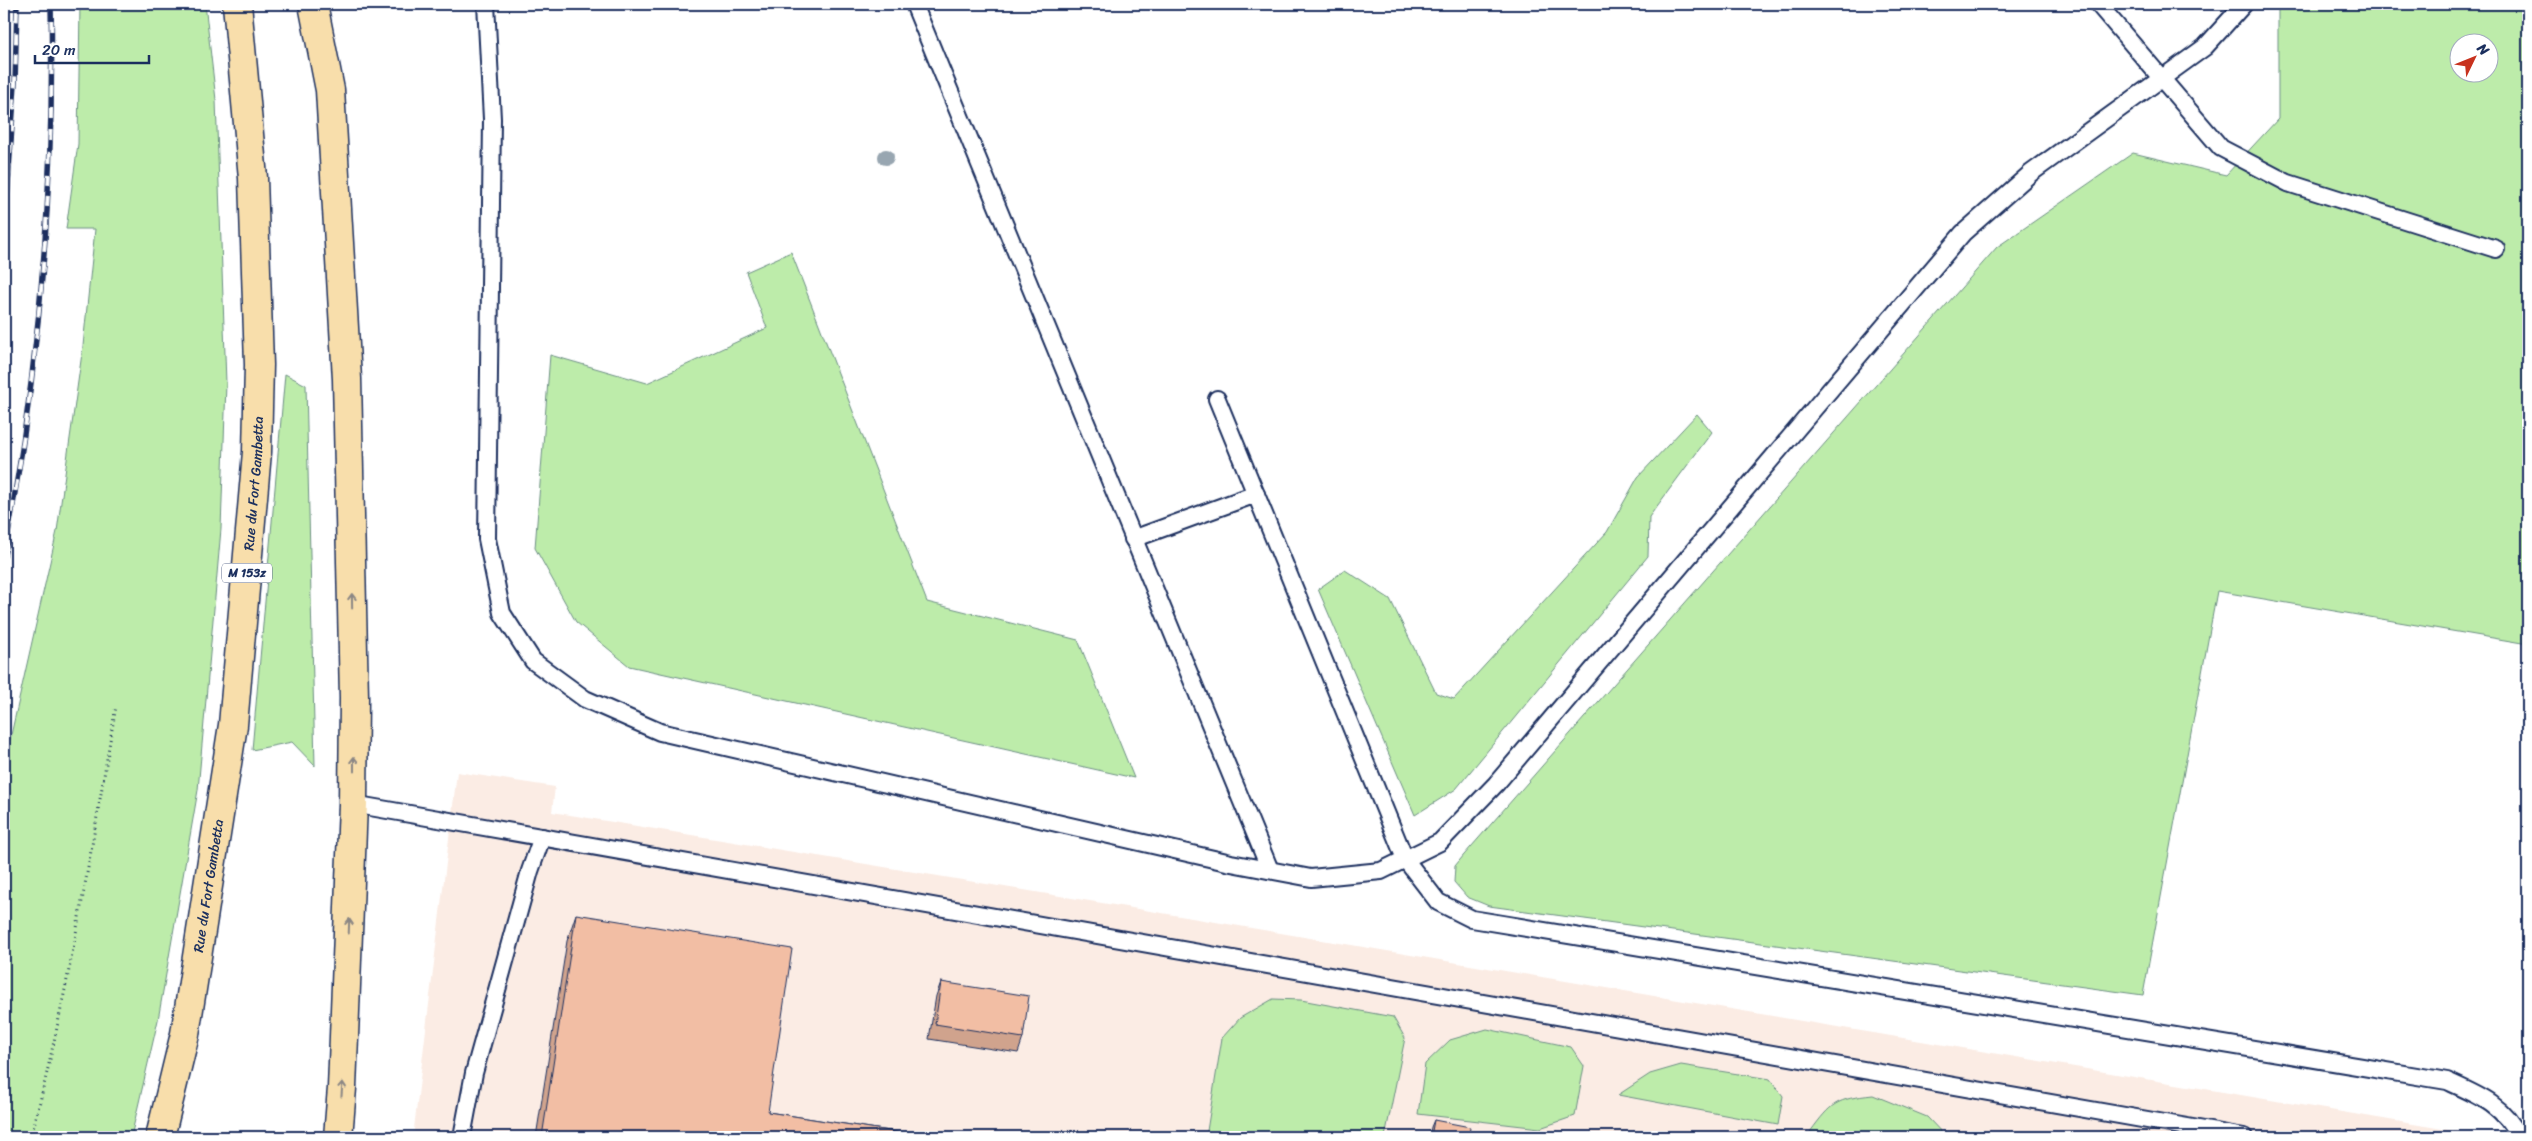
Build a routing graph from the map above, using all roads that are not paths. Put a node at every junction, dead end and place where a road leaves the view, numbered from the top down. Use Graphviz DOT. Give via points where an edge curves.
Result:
graph roads {
  1 [pos="237,4"];
  2 [pos="313,4"];
  3 [pos="486,4"];
  4 [pos="914,4"];
  5 [pos="2098,4"];
  6 [pos="2244,4"];
  7 [pos="2163,78"];
  8 [pos="2496,250"];
  9 [pos="1217,399"];
  10 [pos="1256,494"];
  11 [pos="1133,539"];
  12 [pos="353,804"];
  13 [pos="542,837"];
  14 [pos="1405,859"];
  15 [pos="1270,870"];
  16 [pos="160,1137"];
  17 [pos="338,1137"];
  18 [pos="462,1137"];
  19 [pos="2244,1137"];
  20 [pos="2519,1137"];
  1 -- 16 [label="main road, Rue du Fort Gambetta / M 153z" via="253,178 259,365 257,452 233,725 185,1034"];
  12 -- 2 [label="main road, one-way" via="354,688 347,378 330,90"];
  3 -- 15 [label="lane" via="492,118 487,539 502,613 533,661 585,699 660,732"];
  4 -- 11 [label="lane"];
  5 -- 7 [label="lane"];
  6 -- 7 [label="lane" via="2205,47"];
  7 -- 8 [label="lane" via="2221,148 2288,183"];
  7 -- 14 [label="lane" via="2031,173 1963,233 1496,784 1440,842"];
  9 -- 10 [label="lane"];
  10 -- 11 [label="lane"];
  10 -- 14 [label="lane"];
  11 -- 15 [label="lane"];
  12 -- 13 [label="lane"];
  17 -- 12 [label="main road, one-way"];
  13 -- 18 [label="lane" via="474,1073"];
  13 -- 19 [label="lane"];
  14 -- 15 [label="lane" via="1381,871 1311,878"];
  14 -- 20 [label="lane" via="1438,902 1472,919 2447,1081 2487,1099 2512,1122"];
}
